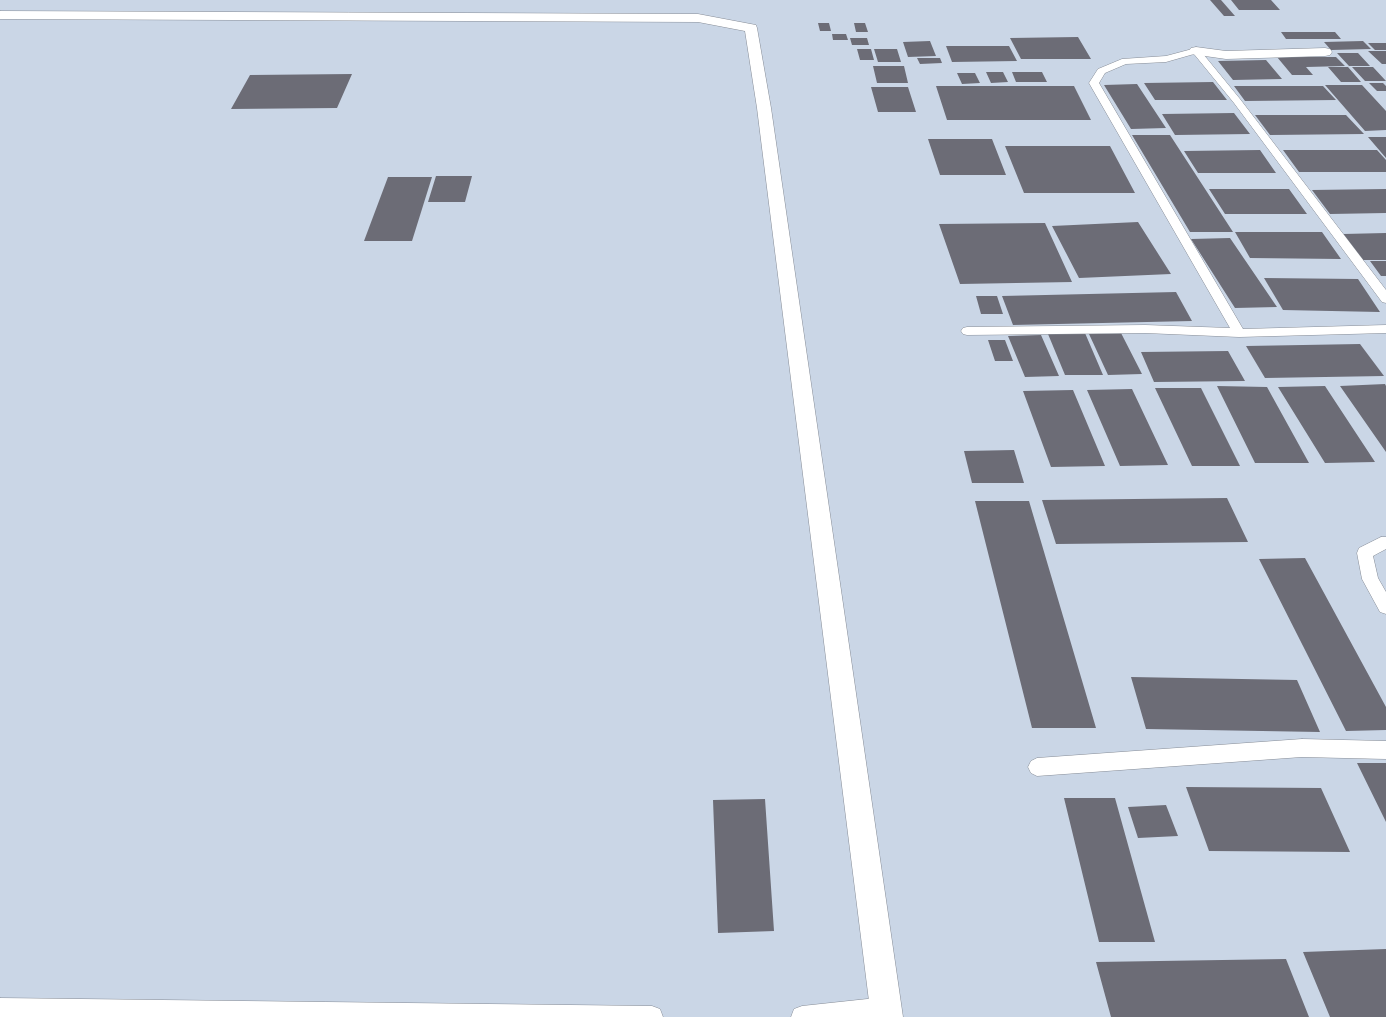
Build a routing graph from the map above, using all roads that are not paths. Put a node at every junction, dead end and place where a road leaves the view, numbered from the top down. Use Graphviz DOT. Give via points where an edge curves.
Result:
graph roads {
  1 [pos="0,15"];
  2 [pos="1196,51"];
  3 [pos="1325,52"];
  4 [pos="1386,300"];
  5 [pos="1386,329"];
  6 [pos="967,331"];
  7 [pos="1239,333"];
  8 [pos="1386,543"];
  9 [pos="1386,607"];
  10 [pos="1386,750"];
  11 [pos="1036,767"];
  12 [pos="0,1009"];
  13 [pos="886,1013"];
  14 [pos="652,1017"];
  15 [pos="802,1017"];
  1 -- 13 [label="street" via="698,18 751,28"];
  2 -- 3 [label="street" via="1226,55"];
  2 -- 4 [label="lane" via="1237,101"];
  2 -- 7 [label="lane" via="1166,59 1125,61 1101,71 1094,83"];
  5 -- 7 [label="lane"];
  6 -- 7 [label="lane" via="1145,329"];
  8 -- 9 [label="lane" via="1381,543 1365,553 1370,579"];
  10 -- 11 [label="lane" via="1302,748"];
  12 -- 14 [label="lane"];
  13 -- 15 [label="lane"];
}
